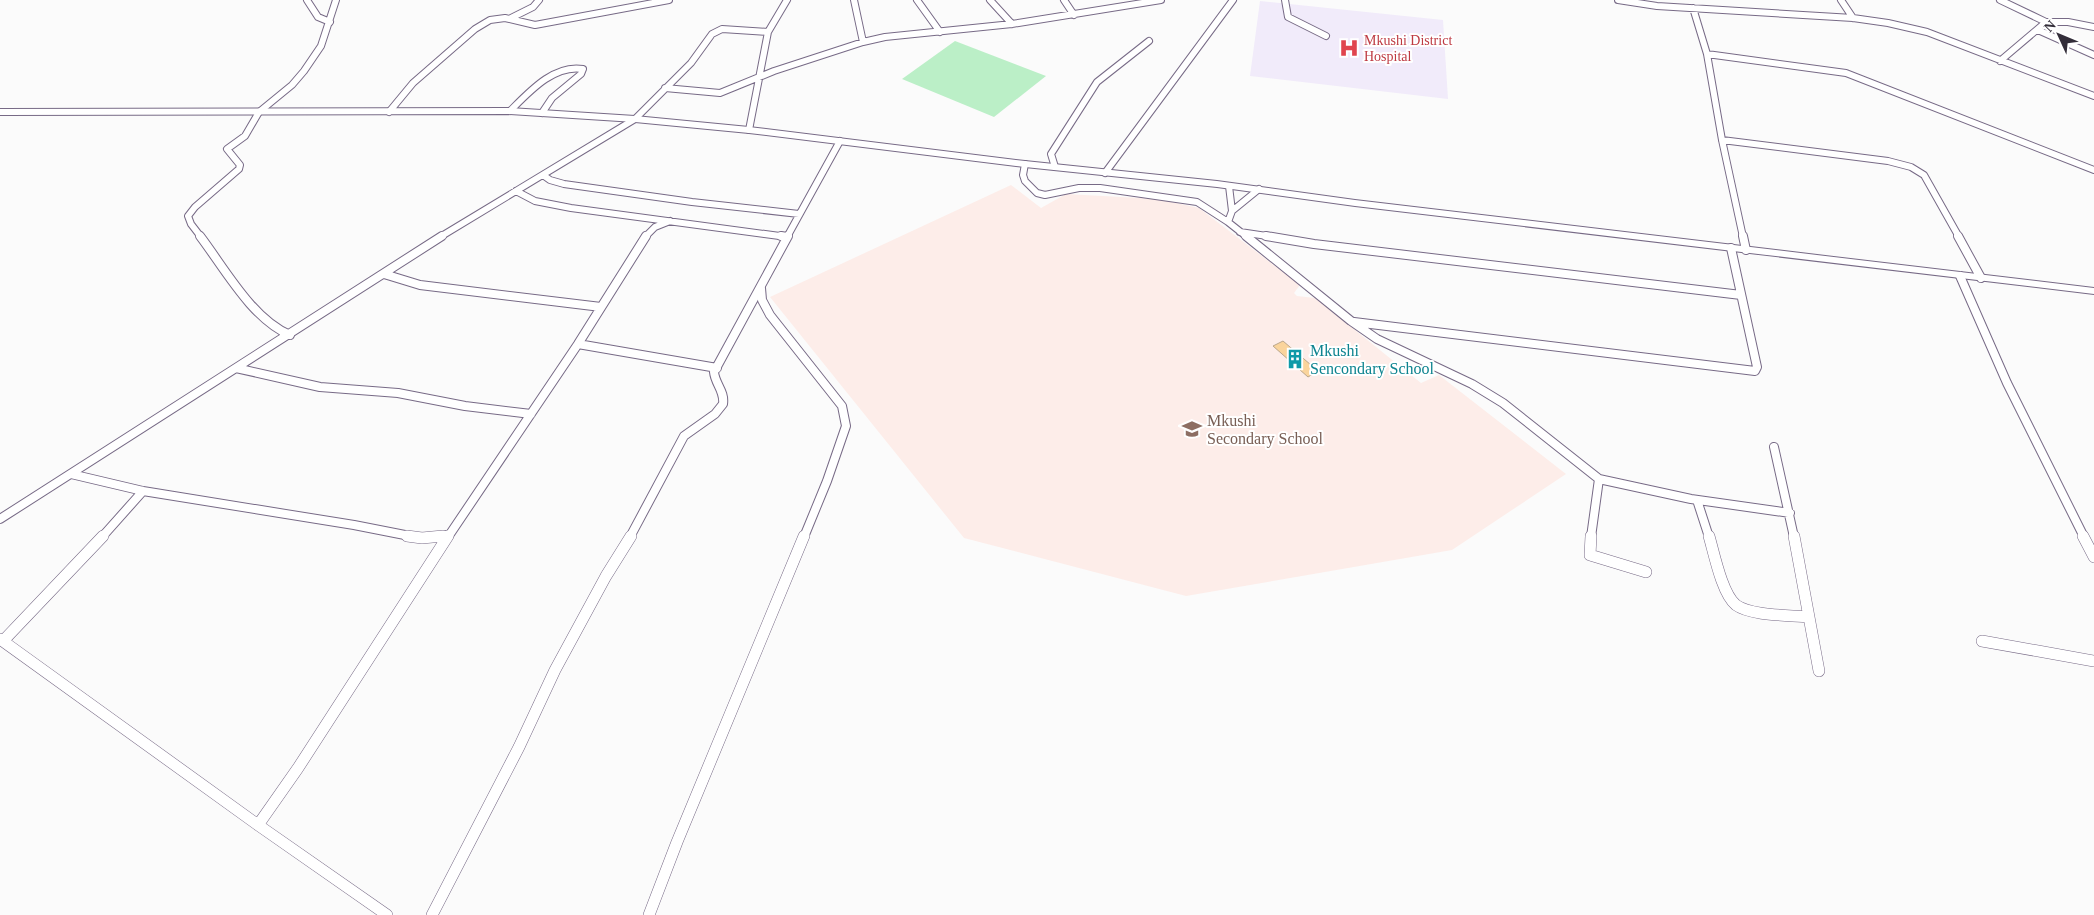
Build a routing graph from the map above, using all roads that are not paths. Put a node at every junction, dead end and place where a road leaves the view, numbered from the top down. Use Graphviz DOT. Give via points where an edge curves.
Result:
graph roads {
  1 [pos="307,0"];
  2 [pos="336,0"];
  3 [pos="539,0"];
  4 [pos="666,0"];
  5 [pos="787,0"];
  6 [pos="854,0"];
  7 [pos="917,0"];
  8 [pos="990,0"];
  9 [pos="1064,0"];
  10 [pos="1161,0"];
  11 [pos="1233,0"];
  12 [pos="1285,0"];
  13 [pos="1618,0"];
  14 [pos="1841,0"];
  15 [pos="2000,0"];
  16 [pos="1657,3"];
  17 [pos="1692,8"];
  18 [pos="1074,15"];
  19 [pos="511,18"];
  20 [pos="1853,18"];
  21 [pos="330,22"];
  22 [pos="2046,22"];
  23 [pos="1012,24"];
  24 [pos="2094,27"];
  25 [pos="2038,30"];
  26 [pos="768,32"];
  27 [pos="940,32"];
  28 [pos="1326,36"];
  29 [pos="1149,41"];
  30 [pos="863,42"];
  31 [pos="1707,54"];
  32 [pos="2094,55"];
  33 [pos="2000,61"];
  34 [pos="760,77"];
  35 [pos="664,88"];
  36 [pos="2094,96"];
  37 [pos="510,111"];
  38 [pos="0,112"];
  39 [pos="259,112"];
  40 [pos="389,112"];
  41 [pos="542,113"];
  42 [pos="635,120"];
  43 [pos="749,130"];
  44 [pos="1722,140"];
  45 [pos="840,141"];
  46 [pos="1025,164"];
  47 [pos="1054,167"];
  48 [pos="2094,170"];
  49 [pos="1105,173"];
  50 [pos="543,175"];
  51 [pos="1229,186"];
  52 [pos="1259,190"];
  53 [pos="516,191"];
  54 [pos="1232,211"];
  55 [pos="799,214"];
  56 [pos="670,221"];
  57 [pos="1228,222"];
  58 [pos="1240,232"];
  59 [pos="786,237"];
  60 [pos="1731,248"];
  61 [pos="1746,250"];
  62 [pos="384,274"];
  63 [pos="1960,276"];
  64 [pos="1981,278"];
  65 [pos="761,287"];
  66 [pos="2094,291"];
  67 [pos="1741,295"];
  68 [pos="601,307"];
  69 [pos="1351,321"];
  70 [pos="290,335"];
  71 [pos="578,344"];
  72 [pos="236,368"];
  73 [pos="717,368"];
  74 [pos="531,414"];
  75 [pos="1774,447"];
  76 [pos="71,474"];
  77 [pos="1599,479"];
  78 [pos="143,490"];
  79 [pos="1697,500"];
  80 [pos="1790,513"];
  81 [pos="0,519"];
  82 [pos="449,535"];
  83 [pos="2094,557"];
  84 [pos="1646,572"];
  85 [pos="1809,617"];
  86 [pos="2,640"];
  87 [pos="1982,641"];
  88 [pos="2094,661"];
  89 [pos="1819,671"];
  90 [pos="258,825"];
  91 [pos="387,915"];
  92 [pos="432,915"];
  93 [pos="650,915"];
  1 -- 21 [label="street" via="318,17"];
  2 -- 21 [label="street"];
  3 -- 19 [label="street" via="533,7"];
  4 -- 19 [label="street" via="535,25"];
  5 -- 26 [label="street"];
  6 -- 30 [label="street"];
  7 -- 27 [label="street"];
  8 -- 23 [label="street"];
  9 -- 18 [label="street"];
  10 -- 18 [label="street"];
  11 -- 49 [label="street"];
  12 -- 28 [label="street" via="1288,17"];
  13 -- 16 [label="street"];
  14 -- 20 [label="street"];
  15 -- 22 [label="street"];
  16 -- 17 [label="street"];
  17 -- 20 [label="street"];
  17 -- 31 [label="street"];
  18 -- 23 [label="street"];
  19 -- 40 [label="street" via="494,18 475,29 413,83"];
  20 -- 33 [label="street" via="1910,27"];
  21 -- 39 [label="street" via="321,46 304,72"];
  22 -- 24 [label="street"];
  22 -- 25 [label="street"];
  23 -- 27 [label="street"];
  25 -- 32 [label="street"];
  25 -- 33 [label="street"];
  26 -- 34 [label="street"];
  26 -- 35 [label="street" via="717,31 691,63"];
  27 -- 30 [label="street"];
  29 -- 47 [label="street" via="1097,82 1051,154"];
  30 -- 34 [label="street"];
  31 -- 44 [label="street"];
  31 -- 48 [label="street" via="1846,73"];
  33 -- 36 [label="street"];
  34 -- 35 [label="street" via="720,92"];
  34 -- 43 [label="street"];
  35 -- 42 [label="street"];
  37 -- 40 [label="street"];
  37 -- 41 [label="street"];
  37 -- 41 [label="street" via="549,77 574,68 583,70 552,98"];
  38 -- 39 [label="street"];
  39 -- 40 [label="street"];
  39 -- 70 [label="street" via="249,130 227,149 240,165 239,169 190,212 189,220 258,314"];
  41 -- 42 [label="street"];
  42 -- 43 [label="street"];
  42 -- 50 [label="street"];
  43 -- 45 [label="street"];
  44 -- 61 [label="street"];
  44 -- 64 [label="street" via="1888,161 1911,167 1924,175"];
  45 -- 46 [label="street"];
  45 -- 55 [label="street"];
  46 -- 47 [label="street"];
  46 -- 57 [label="street" via="1022,175 1037,193 1046,195 1079,188 1100,188 1193,201"];
  47 -- 49 [label="street"];
  49 -- 51 [label="street"];
  50 -- 53 [label="street"];
  50 -- 55 [label="street" via="564,184"];
  51 -- 52 [label="street"];
  51 -- 54 [label="street"];
  52 -- 54 [label="street"];
  52 -- 60 [label="street"];
  53 -- 56 [label="street" via="547,203"];
  53 -- 62 [label="street"];
  54 -- 57 [label="street"];
  55 -- 59 [label="street"];
  56 -- 59 [label="street"];
  56 -- 68 [label="street" via="655,227 647,235"];
  57 -- 58 [label="street"];
  58 -- 67 [label="street" via="1314,244"];
  58 -- 69 [label="street"];
  59 -- 65 [label="street"];
  60 -- 61 [label="street"];
  60 -- 67 [label="street"];
  61 -- 63 [label="street"];
  62 -- 68 [label="street" via="408,283 554,304"];
  62 -- 70 [label="street"];
  63 -- 64 [label="street"];
  63 -- 83 [label="street" via="2010,388"];
  64 -- 66 [label="street"];
  65 -- 73 [label="street"];
  65 -- 93 [label="street" via="762,300 770,315 842,406 846,426"];
  67 -- 69 [label="street" via="1757,367 1755,371"];
  68 -- 71 [label="street"];
  69 -- 77 [label="street" via="1377,338 1472,384 1502,403"];
  70 -- 72 [label="street"];
  71 -- 73 [label="street"];
  71 -- 74 [label="street"];
  72 -- 74 [label="street" via="320,387 398,393"];
  72 -- 76 [label="street"];
  73 -- 92 [label="street" via="714,381 724,397 724,404 720,411 684,436 555,670"];
  74 -- 82 [label="street"];
  75 -- 80 [label="street"];
  76 -- 78 [label="street"];
  76 -- 81 [label="street"];
  77 -- 79 [label="street"];
  77 -- 84 [label="street" via="1590,555"];
  78 -- 82 [label="street" via="422,538"];
  78 -- 86 [label="street" via="81,560"];
  79 -- 80 [label="street"];
  79 -- 85 [label="street" via="1728,595 1736,605"];
  80 -- 85 [label="street"];
  82 -- 90 [label="street"];
  85 -- 89 [label="street"];
  86 -- 90 [label="street"];
  87 -- 88 [label="street"];
  90 -- 91 [label="street"];
}
